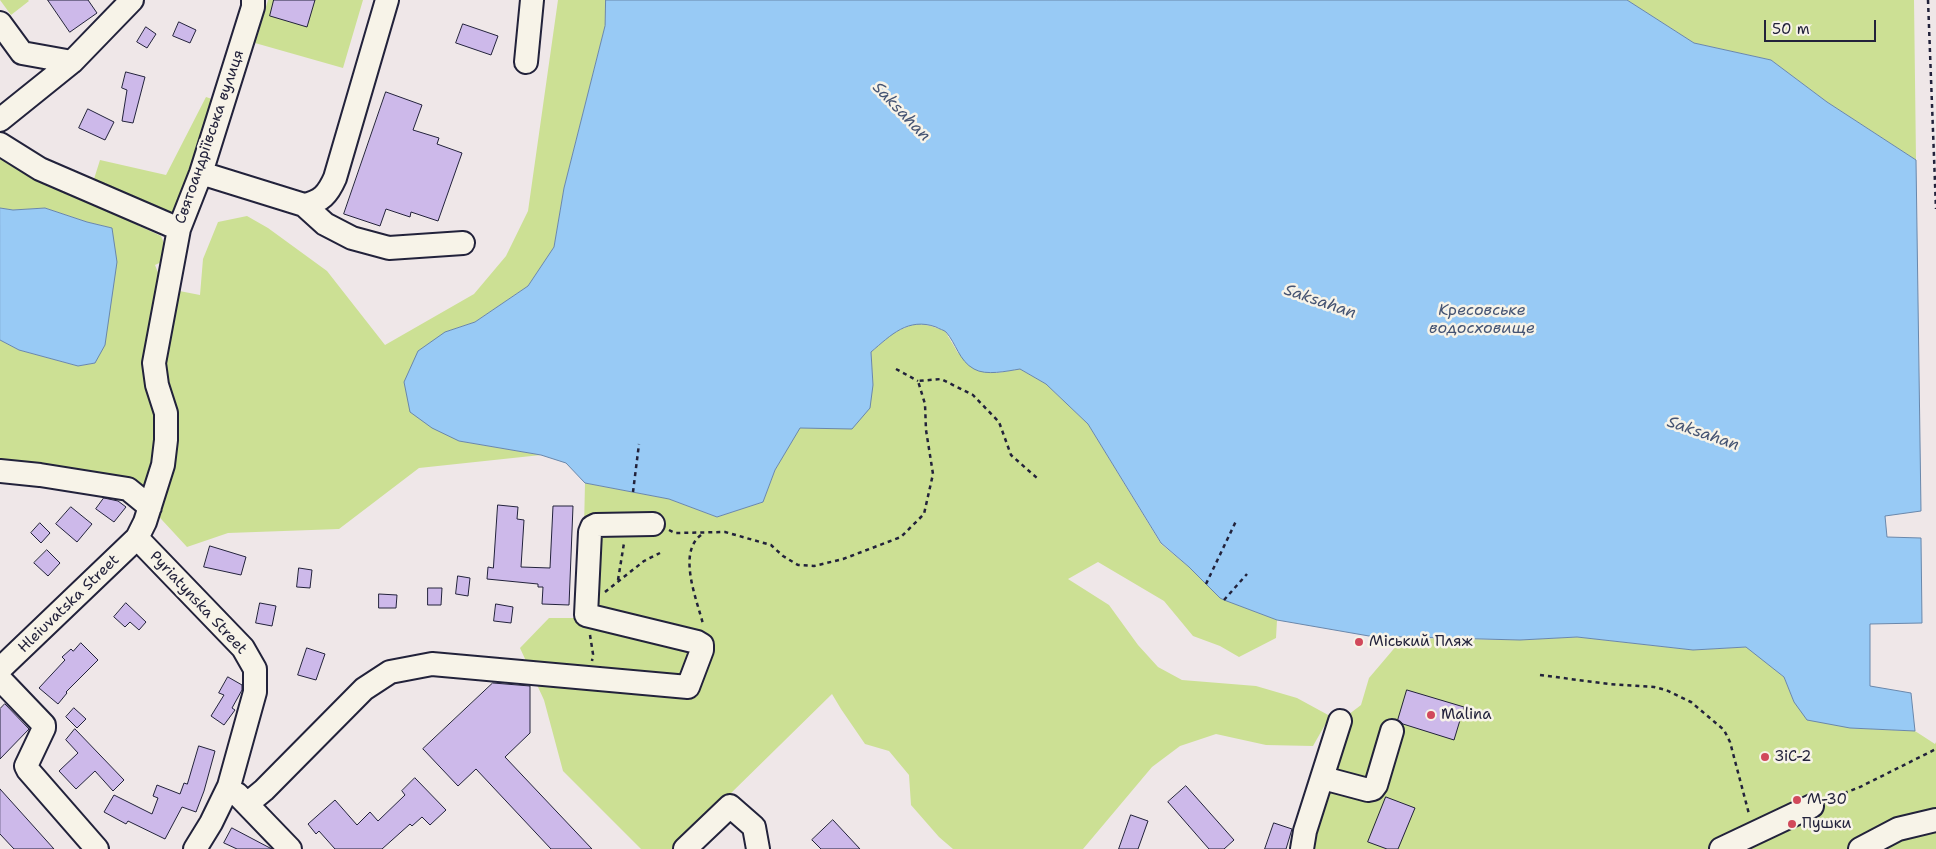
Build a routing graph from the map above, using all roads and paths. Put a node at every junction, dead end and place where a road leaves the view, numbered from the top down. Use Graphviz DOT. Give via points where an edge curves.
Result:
graph roads {
  1 [pos="132,0"];
  2 [pos="253,0"];
  3 [pos="387,0"];
  4 [pos="532,0"];
  5 [pos="1928,0"];
  6 [pos="0,23"];
  7 [pos="72,62"];
  8 [pos="526,62"];
  9 [pos="0,120"];
  10 [pos="0,144"];
  11 [pos="201,173"];
  12 [pos="304,205"];
  13 [pos="1936,209"];
  14 [pos="179,229"];
  15 [pos="463,243"];
  16 [pos="896,369"];
  17 [pos="918,381"];
  18 [pos="638,444"];
  19 [pos="0,471"];
  20 [pos="1037,478"];
  21 [pos="633,492"];
  22 [pos="150,507"];
  23 [pos="1237,519"];
  24 [pos="625,524"];
  25 [pos="654,524"];
  26 [pos="703,534"];
  27 [pos="137,538"];
  28 [pos="660,553"];
  29 [pos="1247,574"];
  30 [pos="618,581"];
  31 [pos="1206,584"];
  32 [pos="1224,600"];
  33 [pos="588,611"];
  34 [pos="702,645"];
  35 [pos="0,669"];
  36 [pos="1540,675"];
  37 [pos="0,679"];
  38 [pos="584,679"];
  39 [pos="1340,721"];
  40 [pos="1392,732"];
  41 [pos="1936,749"];
  42 [pos="1323,778"];
  43 [pos="229,786"];
  44 [pos="247,804"];
  45 [pos="1812,806"];
  46 [pos="1936,820"];
  47 [pos="1754,834"];
  48 [pos="97,849"];
  49 [pos="195,849"];
  50 [pos="290,849"];
  51 [pos="685,849"];
  52 [pos="758,849"];
  53 [pos="1302,849"];
  54 [pos="1721,849"];
  55 [pos="1860,849"];
  1 -- 7 [label="street"];
  2 -- 11 [label="street, Святоандріївська вулиця"];
  3 -- 12 [label="street" via="336,178 322,199"];
  4 -- 8 [label="street"];
  5 -- 13 [label="path"];
  6 -- 7 [label="street" via="22,53"];
  7 -- 9 [label="street"];
  10 -- 14 [label="street" via="40,169"];
  11 -- 12 [label="street"];
  11 -- 14 [label="street, Святоандріївська вулиця"];
  12 -- 15 [label="street" via="325,224 352,238 389,248"];
  14 -- 22 [label="street, Святоандріївська вулиця" via="154,363 166,413 166,440 163,466"];
  16 -- 17 [label="path"];
  17 -- 20 [label="path" via="941,379 973,395 999,422 1010,455"];
  17 -- 26 [label="path" via="925,404 933,474 924,514 901,537 843,559 814,566 798,565 771,545 756,540 725,532"];
  18 -- 21 [label="path"];
  19 -- 22 [label="street" via="128,489"];
  22 -- 27 [label="street, Святоандріївська вулиця"];
  23 -- 31 [label="path"];
  24 -- 25 [label="street"];
  24 -- 30 [label="path"];
  24 -- 33 [label="street" via="592,527"];
  25 -- 26 [label="path" via="675,533"];
  26 -- 34 [label="path" via="693,543 690,554 695,598 704,627"];
  27 -- 35 [label="street, Hleiuvatska Street"];
  27 -- 43 [label="street, Pyriatynska Street" via="244,648 255,669 255,692"];
  28 -- 30 [label="path"];
  29 -- 32 [label="path"];
  30 -- 33 [label="path"];
  33 -- 34 [label="street"];
  33 -- 38 [label="path" via="593,654"];
  34 -- 38 [label="street" via="688,687"];
  36 -- 47 [label="path" via="1654,687 1696,706 1724,730 1730,742"];
  37 -- 48 [label="street" via="44,725 26,766 28,770"];
  38 -- 44 [label="street" via="432,664 390,672 364,689"];
  39 -- 42 [label="street"];
  40 -- 42 [label="street" via="1373,789"];
  41 -- 45 [label="path" via="1860,787"];
  42 -- 53 [label="street"];
  43 -- 44 [label="street"];
  43 -- 49 [label="street, Pyriatynska Street"];
  44 -- 50 [label="street"];
  45 -- 47 [label="street"];
  46 -- 55 [label="street" via="1898,829"];
  47 -- 54 [label="street"];
  51 -- 52 [label="street" via="730,806 754,827"];
}
